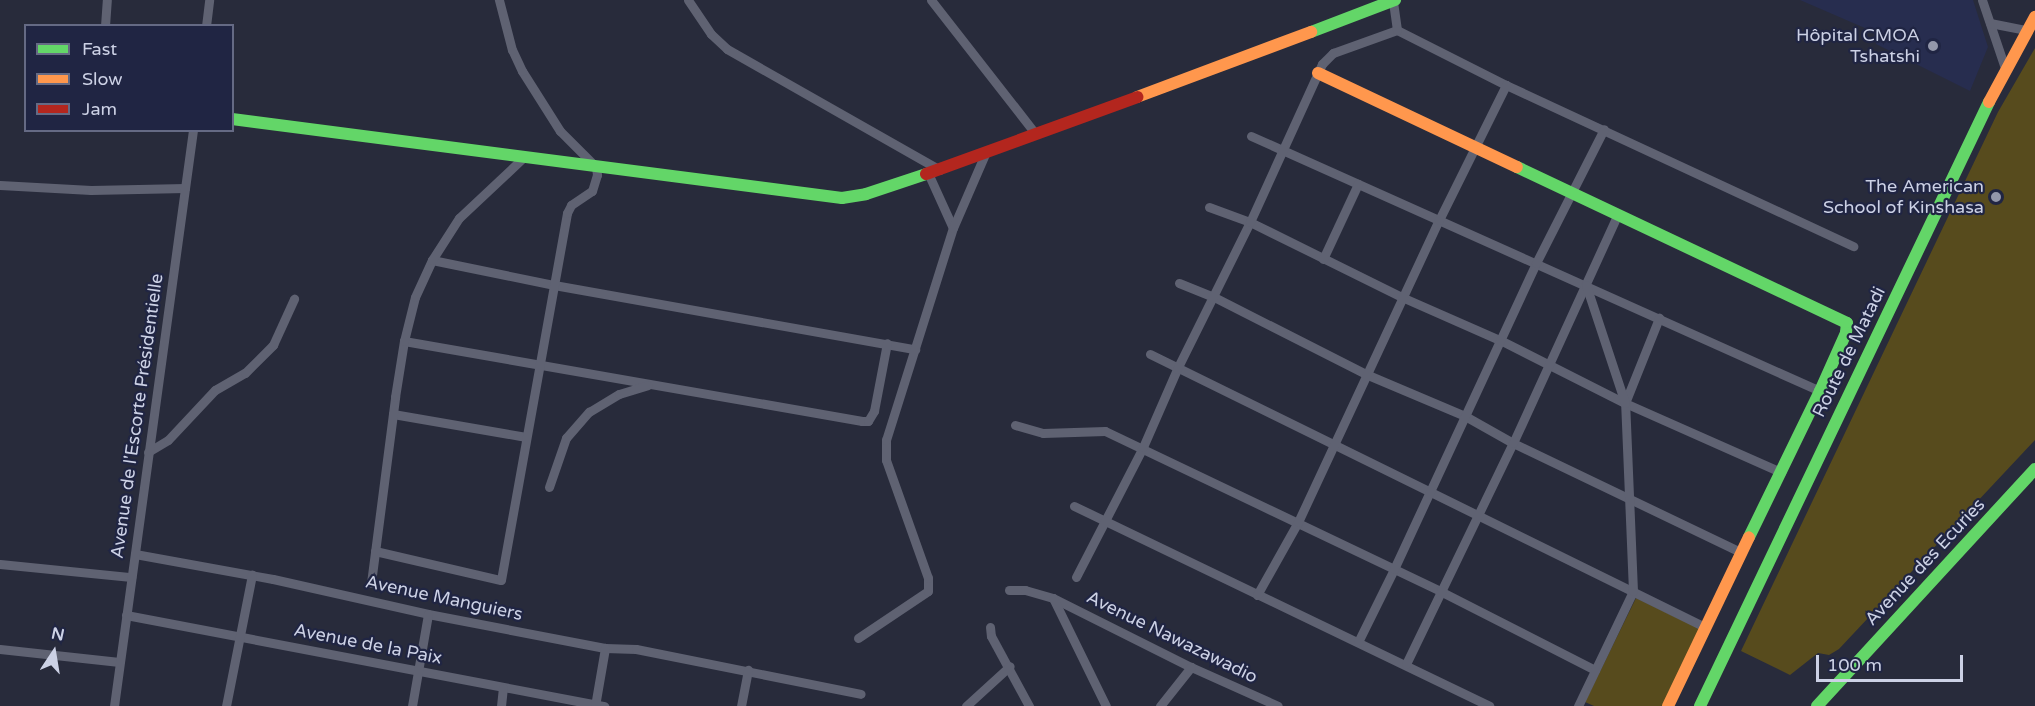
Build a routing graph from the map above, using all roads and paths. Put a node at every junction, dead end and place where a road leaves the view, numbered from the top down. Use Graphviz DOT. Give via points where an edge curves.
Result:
graph roads {
  1 [pos="107,0"];
  2 [pos="209,0"];
  3 [pos="499,0"];
  4 [pos="688,0"];
  5 [pos="932,0"];
  6 [pos="1394,0"];
  7 [pos="1982,0"];
  8 [pos="2035,17"];
  9 [pos="1990,23"];
  10 [pos="105,24"];
  11 [pos="206,24"];
  12 [pos="1397,30"];
  13 [pos="2026,30"];
  14 [pos="2005,68"];
  15 [pos="1318,73"];
  16 [pos="1506,85"];
  17 [pos="234,119"];
  18 [pos="1604,129"];
  19 [pos="193,132"];
  20 [pos="1035,133"];
  21 [pos="1251,136"];
  22 [pos="1475,147"];
  23 [pos="1283,150"];
  24 [pos="985,154"];
  25 [pos="524,157"];
  26 [pos="596,167"];
  27 [pos="934,171"];
  28 [pos="1358,184"];
  29 [pos="0,185"];
  30 [pos="185,188"];
  31 [pos="1572,192"];
  32 [pos="1209,207"];
  33 [pos="1618,214"];
  34 [pos="1439,220"];
  35 [pos="1250,222"];
  36 [pos="953,228"];
  37 [pos="1853,246"];
  38 [pos="1323,259"];
  39 [pos="432,260"];
  40 [pos="1536,263"];
  41 [pos="1179,283"];
  42 [pos="554,285"];
  43 [pos="1586,285"];
  44 [pos="1214,297"];
  45 [pos="1404,298"];
  46 [pos="294,299"];
  47 [pos="1659,318"];
  48 [pos="404,341"];
  49 [pos="1502,341"];
  50 [pos="887,343"];
  51 [pos="915,350"];
  52 [pos="1150,354"];
  53 [pos="539,363"];
  54 [pos="1549,364"];
  55 [pos="1177,369"];
  56 [pos="1368,375"];
  57 [pos="654,384"];
  58 [pos="1820,391"];
  59 [pos="1625,403"];
  60 [pos="393,414"];
  61 [pos="1465,416"];
  62 [pos="1015,425"];
  63 [pos="526,437"];
  64 [pos="1513,443"];
  65 [pos="1334,446"];
  66 [pos="1143,447"];
  67 [pos="148,452"];
  68 [pos="2035,469"];
  69 [pos="1781,472"];
  70 [pos="549,486"];
  71 [pos="1430,491"];
  72 [pos="1629,499"];
  73 [pos="1074,506"];
  74 [pos="1478,515"];
  75 [pos="1104,521"];
  76 [pos="1298,522"];
  77 [pos="375,551"];
  78 [pos="1742,552"];
  79 [pos="135,554"];
  80 [pos="0,564"];
  81 [pos="1394,569"];
  82 [pos="252,575"];
  83 [pos="131,577"];
  84 [pos="1076,577"];
  85 [pos="371,583"];
  86 [pos="1009,590"];
  87 [pos="1440,591"];
  88 [pos="1633,591"];
  89 [pos="1257,595"];
  90 [pos="1053,598"];
  91 [pos="428,614"];
  92 [pos="126,615"];
  93 [pos="990,627"];
  94 [pos="1705,627"];
  95 [pos="239,637"];
  96 [pos="858,638"];
  97 [pos="1358,642"];
  98 [pos="605,648"];
  99 [pos="0,649"];
  100 [pos="119,662"];
  101 [pos="1406,664"];
  102 [pos="1010,666"];
  103 [pos="1191,667"];
  104 [pos="419,670"];
  105 [pos="748,670"];
  106 [pos="1595,670"];
  107 [pos="503,688"];
  108 [pos="861,694"];
  109 [pos="114,706"];
  110 [pos="226,706"];
  111 [pos="412,706"];
  112 [pos="501,706"];
  113 [pos="598,706"];
  114 [pos="741,706"];
  115 [pos="966,706"];
  116 [pos="1029,706"];
  117 [pos="1107,706"];
  118 [pos="1160,706"];
  119 [pos="1278,706"];
  120 [pos="1489,706"];
  121 [pos="1578,706"];
  122 [pos="1668,706"];
  123 [pos="1700,706"];
  124 [pos="1817,706"];
  1 -- 10 [label="street"];
  2 -- 11 [label="street"];
  3 -- 26 [label="street" via="512,50 522,71 560,131"];
  4 -- 27 [label="street" via="711,34 727,49"];
  5 -- 20 [label="street"];
  6 -- 12 [label="street"];
  6 -- 20 [label="street"];
  7 -- 9 [label="street"];
  8 -- 13 [label="street, Route de Matadi"];
  9 -- 13 [label="street"];
  9 -- 14 [label="street"];
  12 -- 15 [label="street" via="1333,53 1326,57"];
  12 -- 16 [label="street"];
  13 -- 14 [label="street, Route de Matadi"];
  14 -- 123 [label="street, Route de Matadi"];
  15 -- 22 [label="street"];
  15 -- 23 [label="street"];
  16 -- 18 [label="street"];
  16 -- 22 [label="street"];
  17 -- 25 [label="street"];
  18 -- 31 [label="street"];
  18 -- 37 [label="street"];
  19 -- 30 [label="street, Avenue de l'Escorte Présidentielle"];
  20 -- 24 [label="street"];
  21 -- 23 [label="street"];
  22 -- 31 [label="street"];
  22 -- 34 [label="street"];
  23 -- 28 [label="street"];
  23 -- 35 [label="street"];
  24 -- 27 [label="street"];
  24 -- 36 [label="street"];
  25 -- 26 [label="street"];
  25 -- 39 [label="street" via="459,218"];
  26 -- 27 [label="street" via="842,198"];
  26 -- 42 [label="street" via="592,191 567,213"];
  27 -- 36 [label="street"];
  28 -- 34 [label="street"];
  28 -- 38 [label="street"];
  29 -- 30 [label="street" via="91,190"];
  30 -- 67 [label="street, Avenue de l'Escorte Présidentielle"];
  31 -- 33 [label="street"];
  31 -- 40 [label="street"];
  32 -- 35 [label="street"];
  33 -- 43 [label="street"];
  33 -- 58 [label="street" via="1847,323"];
  34 -- 40 [label="street"];
  34 -- 45 [label="street"];
  35 -- 38 [label="street"];
  35 -- 44 [label="street"];
  36 -- 51 [label="street"];
  38 -- 45 [label="street"];
  39 -- 42 [label="street"];
  39 -- 48 [label="street" via="411,308"];
  40 -- 43 [label="street"];
  40 -- 49 [label="street"];
  41 -- 44 [label="street"];
  42 -- 50 [label="street"];
  42 -- 53 [label="street"];
  43 -- 47 [label="street"];
  43 -- 54 [label="street"];
  43 -- 59 [label="street"];
  44 -- 55 [label="street"];
  44 -- 56 [label="street"];
  45 -- 49 [label="street"];
  45 -- 56 [label="street"];
  46 -- 67 [label="street" via="273,345 245,373 214,390 168,440"];
  47 -- 58 [label="street"];
  47 -- 59 [label="street"];
  48 -- 53 [label="street"];
  48 -- 60 [label="street"];
  49 -- 54 [label="street"];
  49 -- 61 [label="street"];
  50 -- 51 [label="street"];
  50 -- 57 [label="street" via="874,411 868,421"];
  51 -- 96 [label="street" via="884,450 928,578 928,591"];
  52 -- 55 [label="street"];
  53 -- 57 [label="street"];
  53 -- 63 [label="street"];
  54 -- 59 [label="street"];
  54 -- 64 [label="street"];
  55 -- 65 [label="street"];
  55 -- 66 [label="street"];
  56 -- 61 [label="street"];
  56 -- 65 [label="street"];
  57 -- 70 [label="street" via="619,394 589,412 566,438"];
  58 -- 69 [label="street"];
  59 -- 69 [label="street"];
  59 -- 72 [label="street"];
  60 -- 63 [label="street"];
  60 -- 77 [label="street"];
  61 -- 64 [label="street"];
  61 -- 71 [label="street"];
  62 -- 66 [label="street" via="1043,433 1105,430"];
  63 -- 77 [label="street" via="501,580"];
  64 -- 72 [label="street"];
  64 -- 74 [label="street"];
  65 -- 71 [label="street"];
  65 -- 76 [label="street"];
  66 -- 75 [label="street"];
  66 -- 76 [label="street"];
  67 -- 79 [label="street, Avenue de l'Escorte Présidentielle"];
  68 -- 124 [label="street, Avenue des Ecuries"];
  69 -- 78 [label="street"];
  71 -- 74 [label="street"];
  71 -- 81 [label="street"];
  72 -- 78 [label="street"];
  72 -- 88 [label="street"];
  73 -- 75 [label="street"];
  74 -- 87 [label="street"];
  74 -- 88 [label="street"];
  75 -- 84 [label="street"];
  75 -- 89 [label="street"];
  76 -- 81 [label="street"];
  76 -- 89 [label="street"];
  77 -- 85 [label="street"];
  78 -- 94 [label="street"];
  79 -- 82 [label="street, Avenue Manguiers"];
  79 -- 83 [label="street, Avenue de l'Escorte Présidentielle"];
  80 -- 83 [label="street"];
  81 -- 87 [label="street"];
  81 -- 97 [label="street"];
  82 -- 91 [label="street, Avenue Manguiers"];
  82 -- 95 [label="street"];
  83 -- 92 [label="street, Avenue de l'Escorte Présidentielle"];
  86 -- 90 [label="street, Avenue Nawazawadio"];
  87 -- 101 [label="street"];
  87 -- 106 [label="street"];
  88 -- 94 [label="street"];
  88 -- 106 [label="street"];
  89 -- 97 [label="street"];
  90 -- 103 [label="street, Avenue Nawazawadio"];
  90 -- 117 [label="street"];
  91 -- 98 [label="street, Avenue Manguiers"];
  91 -- 104 [label="street"];
  92 -- 95 [label="street, Avenue de la Paix"];
  92 -- 100 [label="street, Avenue de l'Escorte Présidentielle"];
  93 -- 102 [label="street" via="991,636"];
  94 -- 122 [label="street"];
  95 -- 104 [label="street, Avenue de la Paix"];
  95 -- 110 [label="street"];
  97 -- 101 [label="street"];
  98 -- 105 [label="street, Avenue Manguiers" via="636,649"];
  98 -- 113 [label="street"];
  99 -- 100 [label="street"];
  100 -- 109 [label="street, Avenue de l'Escorte Présidentielle"];
  101 -- 120 [label="street"];
  102 -- 115 [label="street"];
  102 -- 116 [label="street"];
  103 -- 118 [label="street"];
  103 -- 119 [label="street, Avenue Nawazawadio"];
  104 -- 107 [label="street, Avenue de la Paix"];
  104 -- 111 [label="street"];
  105 -- 108 [label="street, Avenue Manguiers"];
  105 -- 114 [label="street"];
  106 -- 121 [label="street"];
  107 -- 112 [label="street"];
  107 -- 113 [label="street, Avenue de la Paix"];
}
